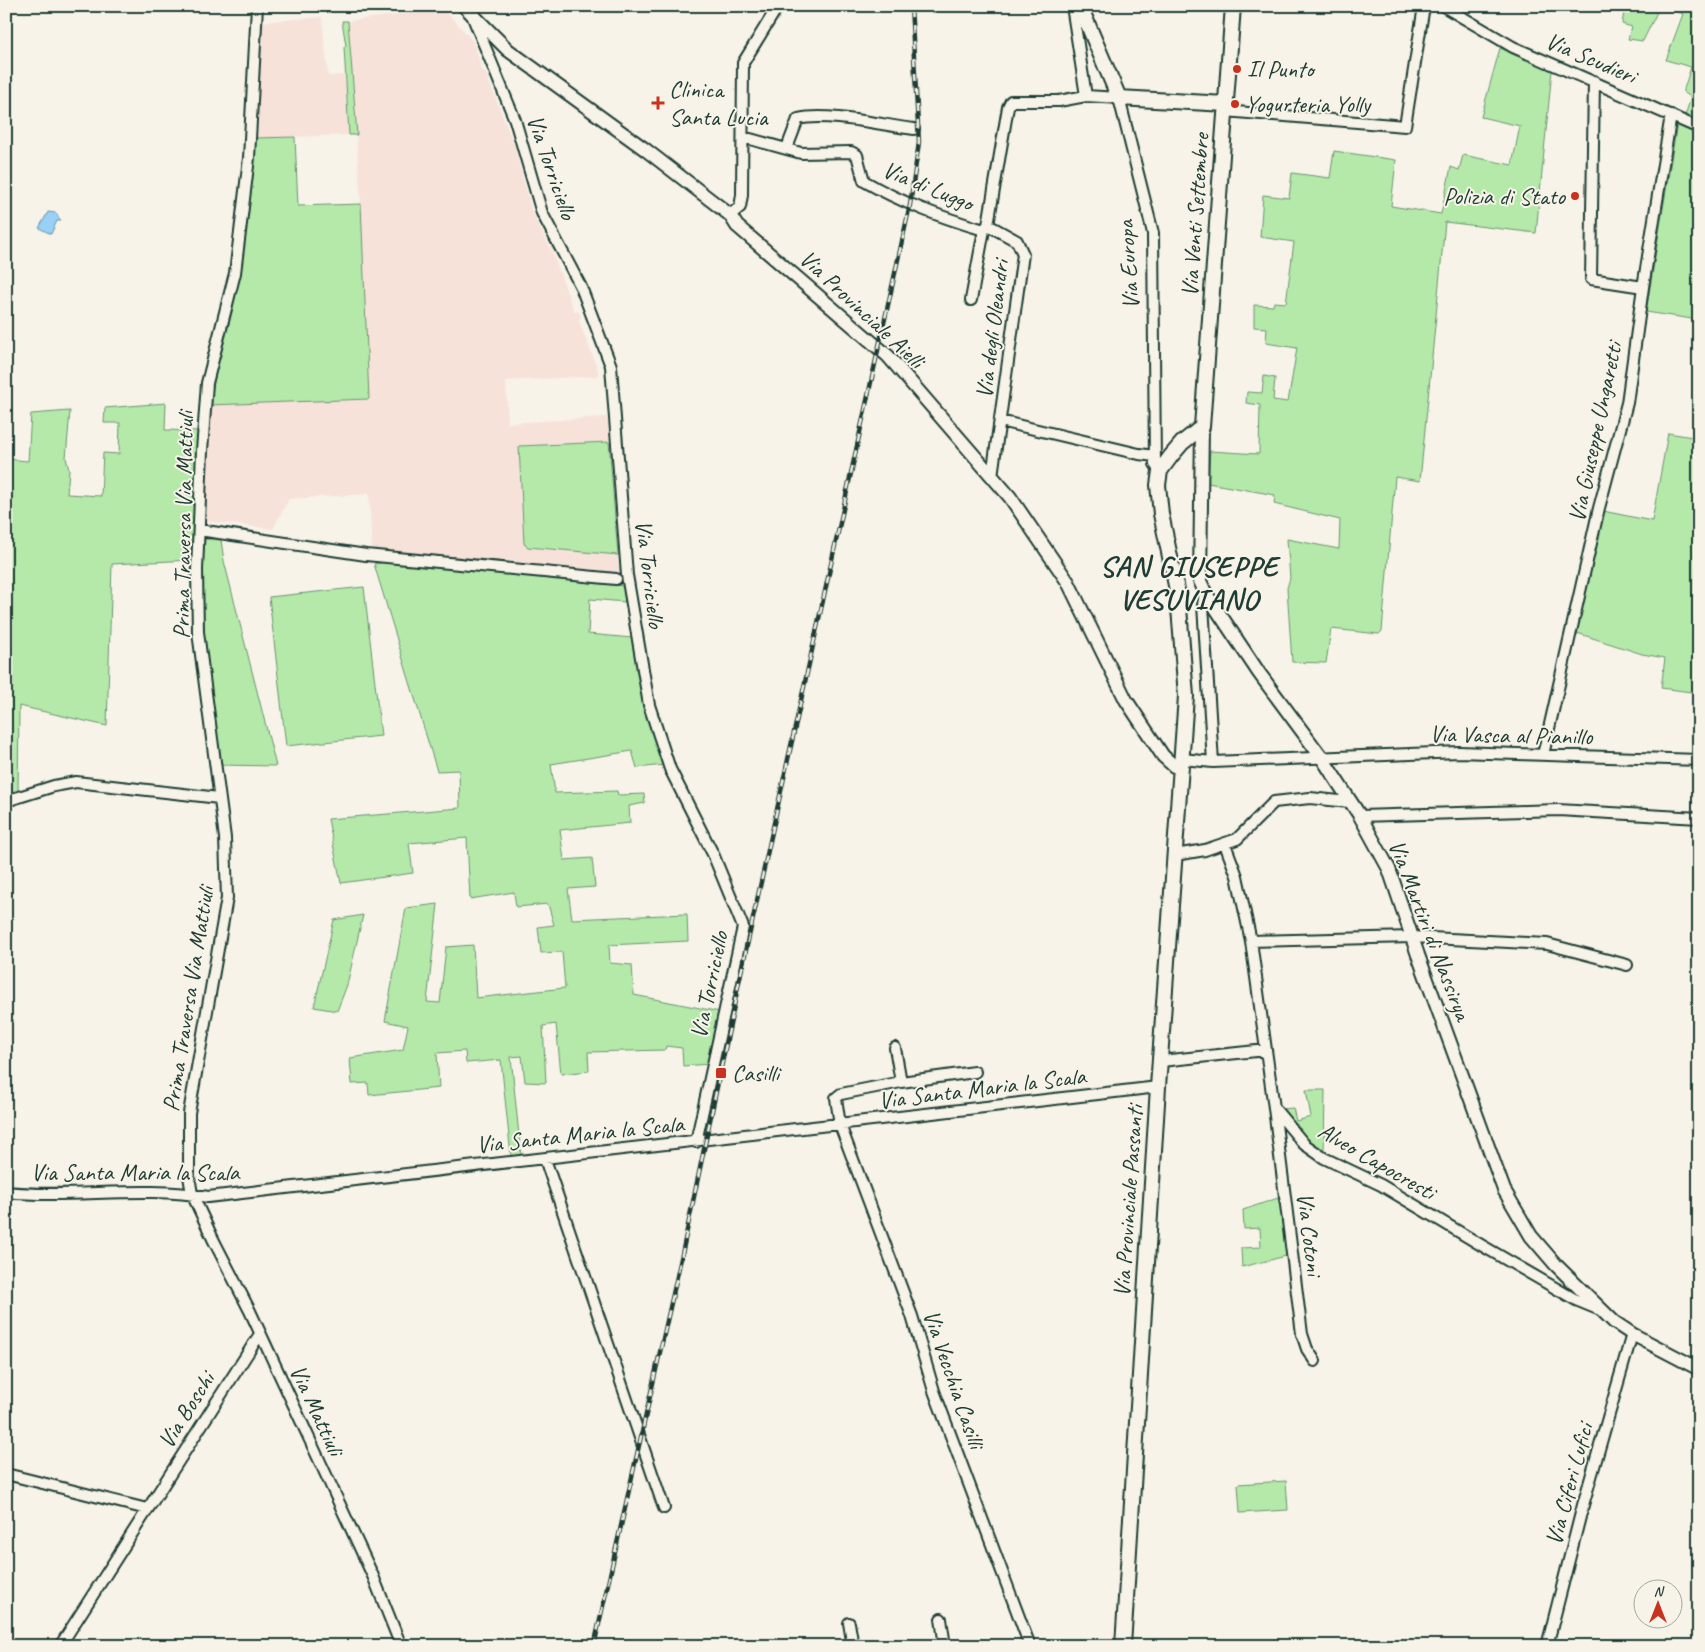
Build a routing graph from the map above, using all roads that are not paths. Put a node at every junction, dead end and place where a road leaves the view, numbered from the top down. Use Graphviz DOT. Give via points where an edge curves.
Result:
graph roads {
  1 [pos="257,6"];
  2 [pos="778,6"];
  3 [pos="1072,6"];
  4 [pos="1080,6"];
  5 [pos="1233,6"];
  6 [pos="1424,6"];
  7 [pos="1449,8"];
  8 [pos="467,10"];
  9 [pos="1594,81"];
  10 [pos="1086,96"];
  11 [pos="1119,98"];
  12 [pos="1226,108"];
  13 [pos="1671,115"];
  14 [pos="1699,128"];
  15 [pos="914,129"];
  16 [pos="743,137"];
  17 [pos="787,148"];
  18 [pos="730,215"];
  19 [pos="986,227"];
  20 [pos="1643,287"];
  21 [pos="971,300"];
  22 [pos="1000,421"];
  23 [pos="1202,427"];
  24 [pos="1155,456"];
  25 [pos="1160,471"];
  26 [pos="992,476"];
  27 [pos="199,530"];
  28 [pos="616,579"];
  29 [pos="1205,592"];
  30 [pos="1543,755"];
  31 [pos="1322,758"];
  32 [pos="1699,760"];
  33 [pos="1213,762"];
  34 [pos="1182,763"];
  35 [pos="219,798"];
  36 [pos="6,801"];
  37 [pos="1350,802"];
  38 [pos="1360,816"];
  39 [pos="1699,818"];
  40 [pos="1224,844"];
  41 [pos="1175,855"];
  42 [pos="1412,937"];
  43 [pos="1252,941"];
  44 [pos="1627,966"];
  45 [pos="896,1048"];
  46 [pos="1266,1050"];
  47 [pos="1160,1061"];
  48 [pos="976,1072"];
  49 [pos="901,1082"];
  50 [pos="1158,1087"];
  51 [pos="1274,1108"];
  52 [pos="840,1125"];
  53 [pos="696,1142"];
  54 [pos="545,1159"];
  55 [pos="6,1192"];
  56 [pos="192,1194"];
  57 [pos="1600,1310"];
  58 [pos="260,1334"];
  59 [pos="1632,1334"];
  60 [pos="1315,1361"];
  61 [pos="1699,1369"];
  62 [pos="6,1474"];
  63 [pos="664,1508"];
  64 [pos="147,1509"];
  65 [pos="941,1619"];
  66 [pos="849,1623"];
  67 [pos="60,1646"];
  68 [pos="401,1646"];
  69 [pos="853,1646"];
  70 [pos="945,1646"];
  71 [pos="1030,1646"];
  72 [pos="1123,1646"];
  73 [pos="1547,1646"];
  1 -- 27 [label="street, Prima Traversa Via Mattiuli" via="249,158 235,273 205,396"];
  2 -- 16 [label="street" via="743,63"];
  3 -- 10 [label="street"];
  4 -- 11 [label="main road, Via Europa"];
  5 -- 12 [label="main road, Via Venti Settembre"];
  6 -- 12 [label="street" via="1405,126"];
  7 -- 9 [label="street, Via Scudieri" via="1513,46"];
  8 -- 18 [label="street, Via Provinciale Aielli" via="508,50"];
  8 -- 53 [label="street, Via Torriciello" via="515,120 542,213 581,287 611,366 627,575 649,705 670,769 713,854 743,927"];
  9 -- 13 [label="street, Via Scudieri"];
  9 -- 20 [label="street" via="1591,279"];
  10 -- 11 [label="street, Via degli Oleandri"];
  10 -- 19 [label="street, Via degli Oleandri" via="1059,101 1011,101"];
  11 -- 12 [label="main road"];
  11 -- 24 [label="street, Via Europa" via="1153,233"];
  12 -- 23 [label="main road, Via Venti Settembre"];
  13 -- 14 [label="street, Via Scudieri"];
  13 -- 20 [label="street, Via Giuseppe Ungaretti"];
  15 -- 17 [label="street, Via di Luggo" via="802,118 798,119"];
  16 -- 17 [label="street, Via di Luggo"];
  16 -- 18 [label="street" via="740,207"];
  17 -- 19 [label="street, Via di Luggo" via="801,153 851,152 858,155 864,181 893,198 927,213"];
  18 -- 26 [label="street, Via Provinciale Aielli" via="737,226 888,356"];
  19 -- 21 [label="street"];
  19 -- 22 [label="street, Via degli Oleandri" via="1017,241 1023,254"];
  20 -- 30 [label="street, Via Giuseppe Ungaretti" via="1627,403 1599,508"];
  22 -- 24 [label="street, Via degli Oleandri"];
  22 -- 26 [label="street, Via degli Oleandri"];
  23 -- 25 [label="main road" via="1182,443"];
  23 -- 29 [label="street, Via Martiri di Nassirya" via="1199,575"];
  24 -- 25 [label="street, Via Europa" via="1155,464"];
  25 -- 34 [label="main road, Via Provinciale Passanti" via="1158,485 1178,595 1185,663"];
  26 -- 34 [label="street, Via Provinciale Aielli" via="1068,582 1126,700 1163,756 1170,763"];
  27 -- 28 [label="street, Via Torriciello" via="366,555"];
  27 -- 35 [label="street, Prima Traversa Via Mattiuli" via="196,570 198,632"];
  29 -- 31 [label="street, Via Martiri di Nassirya"];
  29 -- 33 [label="street" via="1203,605"];
  30 -- 31 [label="street, Via Vasca al Pianillo" via="1460,752"];
  30 -- 32 [label="street, Via Vasca al Pianillo"];
  31 -- 33 [label="street, Via Vasca al Pianillo"];
  31 -- 37 [label="street, Via Martiri di Nassirya"];
  33 -- 34 [label="street, Via Vasca al Pianillo"];
  34 -- 41 [label="main road, Via Provinciale Passanti"];
  35 -- 36 [label="street" via="76,782"];
  35 -- 56 [label="street, Prima Traversa Via Mattiuli" via="225,838 227,898 189,1113"];
  37 -- 38 [label="street, Via Martiri di Nassirya"];
  37 -- 40 [label="street" via="1310,798 1274,802 1245,833"];
  38 -- 39 [label="street" via="1558,810"];
  38 -- 42 [label="street, Via Martiri di Nassirya" via="1389,869"];
  40 -- 41 [label="street"];
  40 -- 43 [label="street" via="1237,876"];
  41 -- 47 [label="main road, Via Provinciale Passanti"];
  42 -- 43 [label="street"];
  42 -- 44 [label="street" via="1547,944"];
  42 -- 57 [label="street, Via Martiri di Nassirya" via="1504,1190 1531,1236"];
  43 -- 46 [label="street"];
  45 -- 49 [label="street"];
  46 -- 47 [label="street"];
  46 -- 51 [label="street"];
  47 -- 50 [label="main road, Via Provinciale Passanti"];
  48 -- 49 [label="street, Via Vecchia Casilli"];
  49 -- 52 [label="street, Via Vecchia Casilli" via="841,1094 835,1103"];
  50 -- 52 [label="street, Via Santa Maria la Scala"];
  50 -- 72 [label="main road, Via Provinciale Passanti"];
  51 -- 57 [label="street, Alveo Capocresti" via="1304,1144 1324,1158 1381,1185 1568,1295"];
  51 -- 60 [label="street, Via Cotoni" via="1302,1334"];
  52 -- 53 [label="street, Via Santa Maria la Scala"];
  52 -- 71 [label="street, Via Vecchia Casilli" via="912,1316 934,1392"];
  53 -- 54 [label="street, Via Santa Maria la Scala"];
  54 -- 56 [label="street, Via Santa Maria la Scala" via="208,1197"];
  54 -- 63 [label="street"];
  55 -- 56 [label="street, Via Santa Maria la Scala" via="42,1196"];
  56 -- 58 [label="street, Via Mattiuli"];
  57 -- 59 [label="street, Via Martiri di Nassirya"];
  58 -- 64 [label="street, Via Boschi"];
  58 -- 68 [label="street, Via Mattiuli" via="373,1576"];
  59 -- 61 [label="street, Via Martiri di Nassirya"];
  59 -- 73 [label="street, Via Ciferi Lufici" via="1582,1505"];
  62 -- 64 [label="street"];
  64 -- 67 [label="street, Via Boschi"];
  65 -- 70 [label="street"];
  66 -- 69 [label="street"];
}
